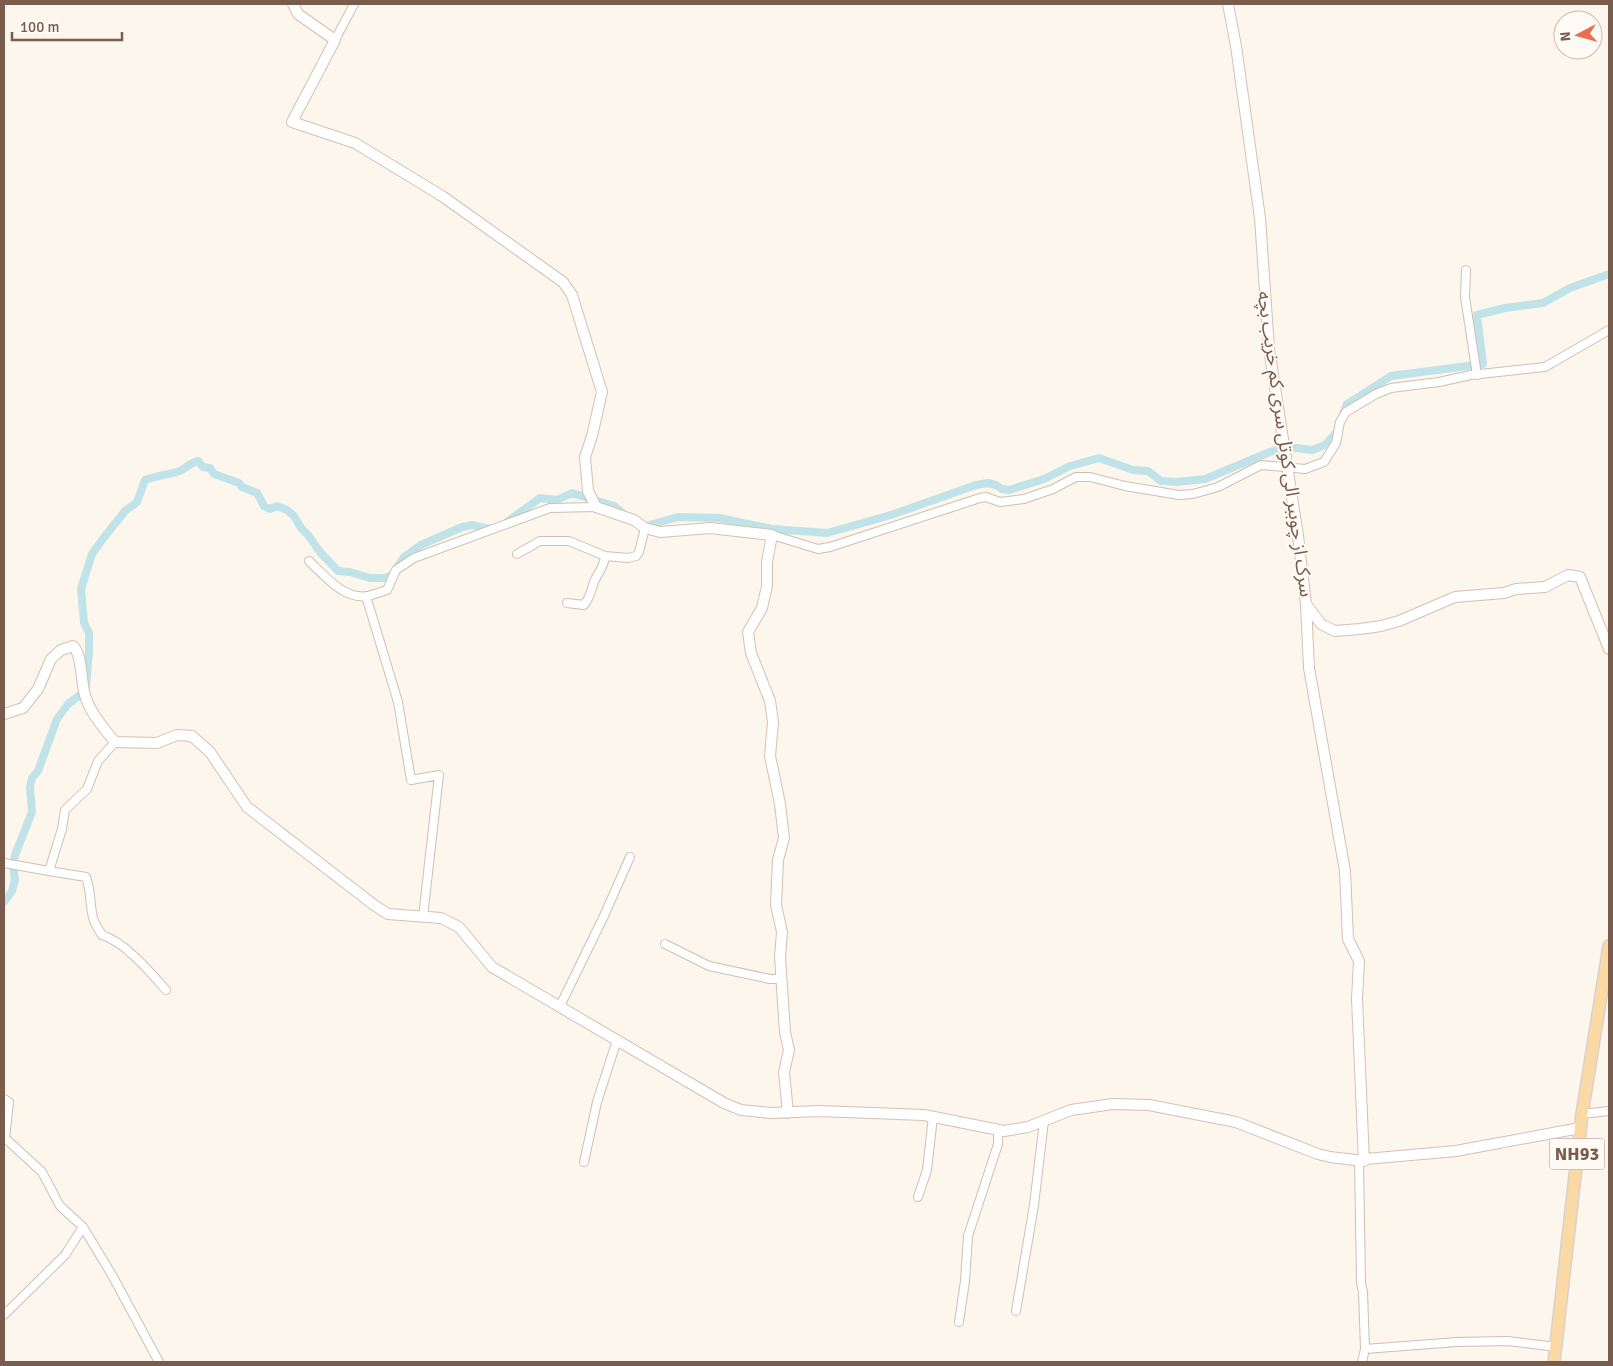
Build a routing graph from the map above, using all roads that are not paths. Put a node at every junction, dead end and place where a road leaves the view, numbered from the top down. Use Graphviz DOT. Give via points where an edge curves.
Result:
graph roads {
  1 [pos="293,4"];
  2 [pos="354,4"];
  3 [pos="1228,4"];
  4 [pos="335,40"];
  5 [pos="1466,270"];
  6 [pos="1609,330"];
  7 [pos="1477,375"];
  8 [pos="1286,468"];
  9 [pos="596,507"];
  10 [pos="645,528"];
  11 [pos="772,535"];
  12 [pos="517,554"];
  13 [pos="605,556"];
  14 [pos="309,561"];
  15 [pos="366,596"];
  16 [pos="567,603"];
  17 [pos="1306,604"];
  18 [pos="1609,649"];
  19 [pos="4,714"];
  20 [pos="116,742"];
  21 [pos="630,857"];
  22 [pos="4,863"];
  23 [pos="49,871"];
  24 [pos="423,917"];
  25 [pos="665,944"];
  26 [pos="1609,946"];
  27 [pos="782,979"];
  28 [pos="166,990"];
  29 [pos="560,1006"];
  30 [pos="617,1040"];
  31 [pos="4,1099"];
  32 [pos="1609,1111"];
  33 [pos="788,1113"];
  34 [pos="1582,1114"];
  35 [pos="933,1117"];
  36 [pos="1044,1121"];
  37 [pos="1580,1128"];
  38 [pos="998,1130"];
  39 [pos="1361,1160"];
  40 [pos="584,1162"];
  41 [pos="918,1197"];
  42 [pos="83,1227"];
  43 [pos="1016,1311"];
  44 [pos="4,1315"];
  45 [pos="959,1322"];
  46 [pos="1556,1347"];
  47 [pos="1365,1349"];
  48 [pos="158,1362"];
  49 [pos="1362,1362"];
  50 [pos="1554,1362"];
  1 -- 4 [label="street" via="298,14"];
  2 -- 4 [label="street"];
  3 -- 8 [label="street, سرک از چوببر الی کوتل سری کم خریب بچه" via="1260,218 1269,349"];
  4 -- 9 [label="street" via="292,122 355,143 427,187 563,282 572,295 602,392 585,457 588,491"];
  5 -- 7 [label="street" via="1465,297"];
  6 -- 7 [label="street" via="1545,366"];
  7 -- 8 [label="street" via="1391,388 1376,394 1346,412 1340,422 1336,443 1324,462 1306,469"];
  8 -- 11 [label="street" via="1261,465 1218,487 1180,495 1076,477 1024,499 1000,502 980,498 874,534 818,549"];
  8 -- 17 [label="street, سرک از چوببر الی کوتل سری کم خریب بچه"];
  9 -- 10 [label="street" via="634,520"];
  9 -- 15 [label="street" via="550,508 414,558 396,570 387,590"];
  10 -- 11 [label="street" via="660,532 710,528"];
  10 -- 13 [label="street" via="636,556"];
  11 -- 27 [label="street" via="762,608 748,632 751,653 770,701 773,722 770,756 784,838 778,860 776,906 782,932"];
  12 -- 13 [label="street" via="540,541 569,540"];
  13 -- 16 [label="street" via="590,598 584,605"];
  14 -- 15 [label="street" via="338,588"];
  15 -- 24 [label="street" via="398,702 411,780 438,775"];
  17 -- 18 [label="street, سرک از چوببر الی کوتل سری کم خریب بچه" via="1321,624 1335,631 1360,629 1399,621 1455,597 1545,587 1568,575 1580,577"];
  17 -- 39 [label="street" via="1309,668 1346,871 1348,939 1359,961"];
  19 -- 20 [label="street" via="23,708 38,689 52,659 61,650 73,646 78,652 87,700 95,716"];
  20 -- 23 [label="street" via="98,761 87,789 65,810"];
  20 -- 24 [label="street" via="156,743 177,735 192,736 210,752 246,807 388,914"];
  21 -- 29 [label="street"];
  22 -- 23 [label="street"];
  23 -- 28 [label="street" via="86,877 91,890 94,922 102,935 110,937 131,954"];
  24 -- 29 [label="street" via="441,918 459,927 492,966"];
  25 -- 27 [label="street" via="709,966"];
  26 -- 34 [label="main road, NH93"];
  27 -- 33 [label="street" via="789,1050 784,1072"];
  29 -- 30 [label="street"];
  30 -- 33 [label="street" via="724,1103 741,1110"];
  30 -- 40 [label="street" via="597,1102"];
  31 -- 42 [label="street" via="9,1102 5,1138 42,1172 60,1206"];
  32 -- 34 [label="street"];
  33 -- 35 [label="street" via="819,1110"];
  34 -- 37 [label="main road, NH93"];
  35 -- 38 [label="street"];
  35 -- 41 [label="street" via="927,1170"];
  36 -- 38 [label="street" via="1028,1127"];
  36 -- 39 [label="street" via="1071,1110 1103,1105 1149,1105 1236,1122 1306,1150 1330,1157"];
  36 -- 43 [label="street"];
  37 -- 39 [label="street" via="1456,1151"];
  37 -- 46 [label="main road, NH93"];
  38 -- 45 [label="street" via="998,1144 968,1236"];
  39 -- 47 [label="street" via="1361,1283"];
  42 -- 44 [label="street" via="64,1255"];
  42 -- 48 [label="street"];
  46 -- 47 [label="street" via="1508,1341"];
  46 -- 50 [label="main road, NH93"];
  47 -- 49 [label="street"];
}
